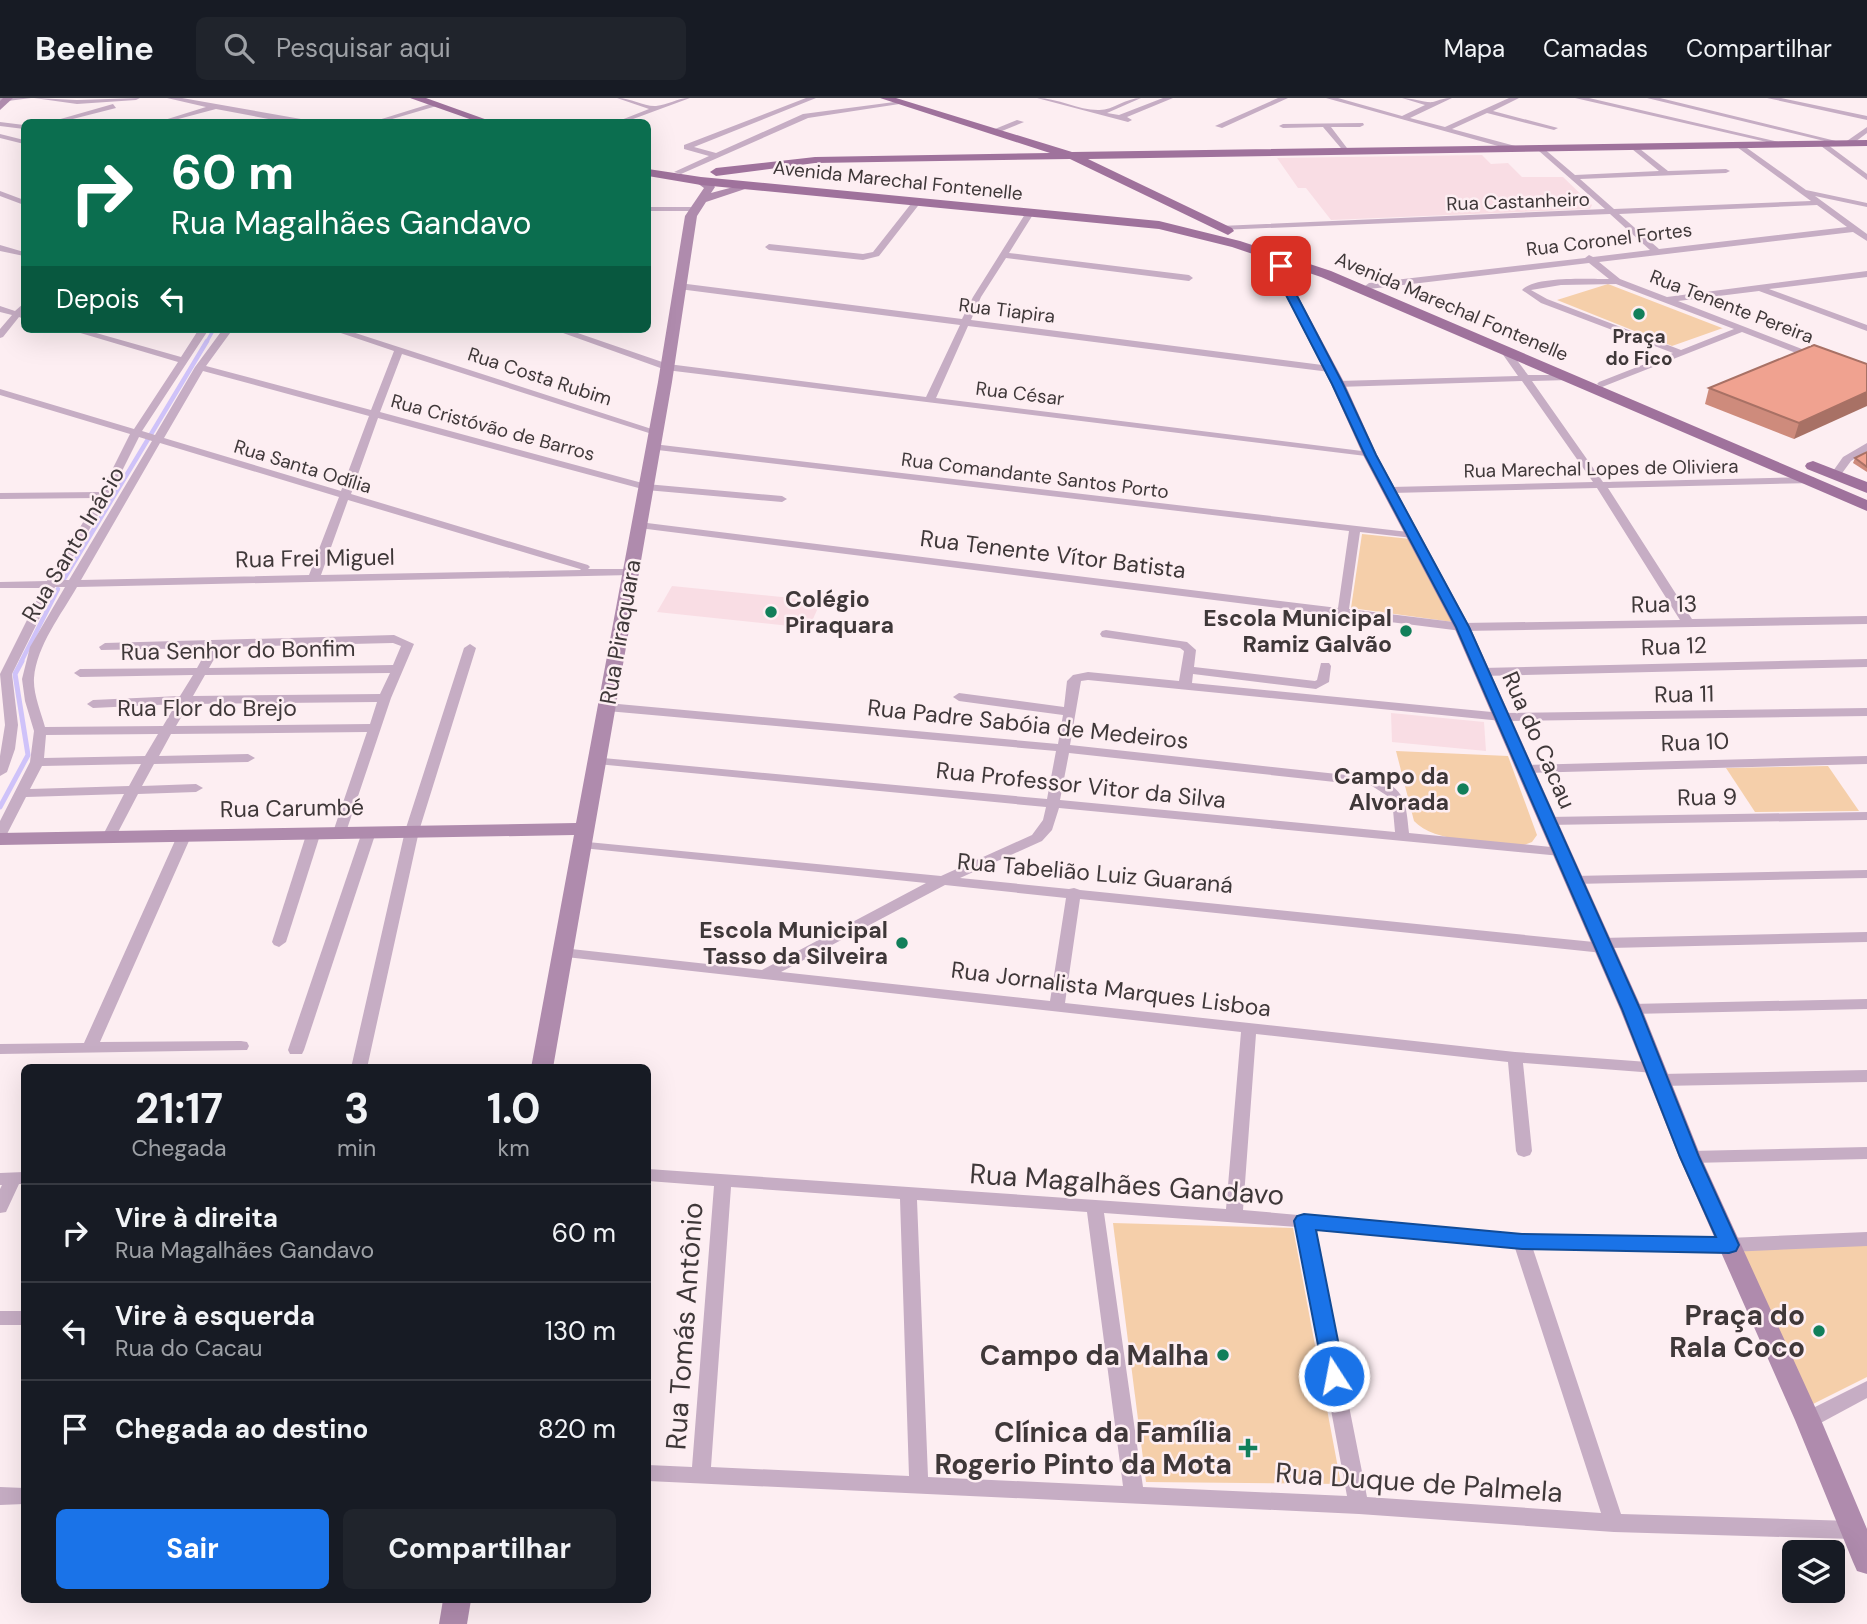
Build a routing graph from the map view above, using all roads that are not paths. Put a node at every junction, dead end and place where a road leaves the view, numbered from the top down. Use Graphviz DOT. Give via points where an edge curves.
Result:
graph roads {
  1 [pos="27,98"];
  2 [pos="38,98"];
  3 [pos="137,98"];
  4 [pos="171,98"];
  5 [pos="415,98"];
  6 [pos="621,98"];
  7 [pos="687,98"];
  8 [pos="811,98"];
  9 [pos="885,98"];
  10 [pos="1041,98"];
  11 [pos="1075,98"];
  12 [pos="1137,98"];
  13 [pos="1169,98"];
  14 [pos="1284,98"];
  15 [pos="1330,98"];
  16 [pos="1406,98"];
  17 [pos="1448,98"];
  18 [pos="1515,98"];
  19 [pos="1580,98"];
  20 [pos="1651,98"];
  21 [pos="1771,98"];
  22 [pos="4,101"];
  23 [pos="902,103"];
  24 [pos="1061,103"];
  25 [pos="436,105"];
  26 [pos="1432,105"];
  27 [pos="1686,106"];
  28 [pos="216,107"];
  29 [pos="657,109"];
  30 [pos="1043,111"];
  31 [pos="1486,111"];
  32 [pos="1100,113"];
  33 [pos="1405,117"];
  34 [pos="1665,118"];
  35 [pos="1867,118"];
  36 [pos="64,119"];
  37 [pos="172,119"];
  38 [pos="279,119"];
  39 [pos="387,119"];
  40 [pos="478,119"];
  41 [pos="628,119"];
  42 [pos="1020,122"];
  43 [pos="0,124"];
  44 [pos="1360,124"];
  45 [pos="1219,125"];
  46 [pos="1325,125"];
  47 [pos="1283,126"];
  48 [pos="21,127"];
  49 [pos="1448,128"];
  50 [pos="1554,128"];
  51 [pos="1867,129"];
  52 [pos="993,131"];
  53 [pos="0,136"];
  54 [pos="21,141"];
  55 [pos="1845,143"];
  56 [pos="1867,143"];
  57 [pos="1784,144"];
  58 [pos="1824,144"];
  59 [pos="1740,145"];
  60 [pos="1635,147"];
  61 [pos="1516,149"];
  62 [pos="1542,149"];
  63 [pos="1044,152"];
  64 [pos="1346,152"];
  65 [pos="715,155"];
  66 [pos="1072,156"];
  67 [pos="651,168"];
  68 [pos="1726,171"];
  69 [pos="651,173"];
  70 [pos="1666,173"];
  71 [pos="687,177"];
  72 [pos="1574,177"];
  73 [pos="1867,178"];
  74 [pos="752,185"];
  75 [pos="1801,190"];
  76 [pos="0,193"];
  77 [pos="21,202"];
  78 [pos="917,202"];
  79 [pos="1817,203"];
  80 [pos="698,204"];
  81 [pos="1867,205"];
  82 [pos="651,209"];
  83 [pos="1615,212"];
  84 [pos="1030,213"];
  85 [pos="1189,214"];
  86 [pos="1159,225"];
  87 [pos="1220,228"];
  88 [pos="1853,229"];
  89 [pos="1202,235"];
  90 [pos="1867,238"];
  91 [pos="769,247"];
  92 [pos="0,248"];
  93 [pos="1655,250"];
  94 [pos="1262,251"];
  95 [pos="21,253"];
  96 [pos="1003,255"];
  97 [pos="1589,258"];
  98 [pos="1301,264"];
  99 [pos="1277,268"];
  100 [pos="1867,274"];
  101 [pos="1851,277"];
  102 [pos="1189,278"];
  103 [pos="1617,281"];
  104 [pos="1867,283"];
  105 [pos="679,286"];
  106 [pos="1369,286"];
  107 [pos="1760,289"];
  108 [pos="1666,300"];
  109 [pos="0,309"];
  110 [pos="21,312"];
  111 [pos="21,313"];
  112 [pos="965,322"];
  113 [pos="1867,328"];
  114 [pos="1743,329"];
  115 [pos="86,333"];
  116 [pos="202,333"];
  117 [pos="225,333"];
  118 [pos="347,333"];
  119 [pos="570,333"];
  120 [pos="0,335"];
  121 [pos="399,349"];
  122 [pos="1504,349"];
  123 [pos="1681,352"];
  124 [pos="184,361"];
  125 [pos="1830,363"];
  126 [pos="200,367"];
  127 [pos="666,367"];
  128 [pos="1334,377"];
  129 [pos="1569,377"];
  130 [pos="1527,378"];
  131 [pos="1602,384"];
  132 [pos="0,392"];
  133 [pos="930,399"];
  134 [pos="374,413"];
  135 [pos="148,437"];
  136 [pos="654,440"];
  137 [pos="1867,446"];
  138 [pos="1370,455"];
  139 [pos="1836,474"];
  140 [pos="1813,480"];
  141 [pos="1601,486"];
  142 [pos="646,487"];
  143 [pos="1867,488"];
  144 [pos="1391,490"];
  145 [pos="105,495"];
  146 [pos="0,496"];
  147 [pos="344,496"];
  148 [pos="782,499"];
  149 [pos="1867,506"];
  150 [pos="639,525"];
  151 [pos="1354,530"];
  152 [pos="1413,534"];
  153 [pos="525,550"];
  154 [pos="596,571"];
  155 [pos="631,572"];
  156 [pos="508,574"];
  157 [pos="313,580"];
  158 [pos="62,583"];
  159 [pos="0,585"];
  160 [pos="1343,611"];
  161 [pos="1867,620"];
  162 [pos="1689,624"];
  163 [pos="1462,627"];
  164 [pos="1106,634"];
  165 [pos="216,645"];
  166 [pos="106,647"];
  167 [pos="470,648"];
  168 [pos="1867,663"];
  169 [pos="1325,666"];
  170 [pos="396,669"];
  171 [pos="1187,670"];
  172 [pos="201,672"];
  173 [pos="1482,672"];
  174 [pos="80,673"];
  175 [pos="4,680"];
  176 [pos="1185,685"];
  177 [pos="959,697"];
  178 [pos="385,698"];
  179 [pos="186,700"];
  180 [pos="93,704"];
  181 [pos="607,707"];
  182 [pos="1070,712"];
  183 [pos="1867,712"];
  184 [pos="1502,717"];
  185 [pos="374,728"];
  186 [pos="169,730"];
  187 [pos="40,731"];
  188 [pos="1063,748"];
  189 [pos="248,758"];
  190 [pos="150,759"];
  191 [pos="597,760"];
  192 [pos="1867,760"];
  193 [pos="37,762"];
  194 [pos="1525,769"];
  195 [pos="0,772"];
  196 [pos="196,788"];
  197 [pos="131,790"];
  198 [pos="22,793"];
  199 [pos="1053,803"];
  200 [pos="1867,816"];
  201 [pos="1547,821"];
  202 [pos="412,831"];
  203 [pos="314,832"];
  204 [pos="340,832"];
  205 [pos="369,832"];
  206 [pos="0,834"];
  207 [pos="185,834"];
  208 [pos="110,835"];
  209 [pos="583,836"];
  210 [pos="1402,838"];
  211 [pos="0,839"];
  212 [pos="1561,852"];
  213 [pos="1867,874"];
  214 [pos="1573,880"];
  215 [pos="940,881"];
  216 [pos="1074,892"];
  217 [pos="1867,937"];
  218 [pos="279,942"];
  219 [pos="1602,945"];
  220 [pos="562,953"];
  221 [pos="766,974"];
  222 [pos="1867,1004"];
  223 [pos="1057,1005"];
  224 [pos="1631,1009"];
  225 [pos="1249,1028"];
  226 [pos="241,1046"];
  227 [pos="90,1047"];
  228 [pos="0,1049"];
  229 [pos="296,1050"];
  230 [pos="1515,1057"];
  231 [pos="360,1064"];
  232 [pos="543,1064"];
  233 [pos="1657,1073"];
  234 [pos="1867,1076"];
  235 [pos="1524,1151"];
  236 [pos="1867,1153"];
  237 [pos="1690,1157"];
  238 [pos="651,1175"];
  239 [pos="13,1178"];
  240 [pos="723,1182"];
  241 [pos="908,1195"];
  242 [pos="0,1207"];
  243 [pos="1095,1209"];
  244 [pos="1234,1217"];
  245 [pos="1304,1221"];
  246 [pos="1867,1239"];
  247 [pos="1522,1242"];
  248 [pos="1729,1245"];
  249 [pos="0,1318"];
  250 [pos="21,1318"];
  251 [pos="1867,1389"];
  252 [pos="1808,1420"];
  253 [pos="651,1473"];
  254 [pos="701,1475"];
  255 [pos="919,1486"];
  256 [pos="1134,1495"];
  257 [pos="0,1496"];
  258 [pos="21,1496"];
  259 [pos="1359,1505"];
  260 [pos="1614,1523"];
  261 [pos="1852,1530"];
  262 [pos="1867,1562"];
  263 [pos="456,1603"];
  264 [pos="453,1624"];
  1 -- 22 [label="street"];
  2 -- 3 [label="street" via="65,102"];
  3 -- 36 [label="street"];
  4 -- 28 [label="street"];
  5 -- 25 [label="main road"];
  6 -- 29 [label="street"];
  7 -- 29 [label="street"];
  8 -- 65 [label="street" via="687,147"];
  9 -- 23 [label="main road"];
  10 -- 24 [label="street"];
  11 -- 24 [label="street"];
  12 -- 32 [label="street"];
  13 -- 32 [label="street" via="1124,119"];
  14 -- 45 [label="street"];
  15 -- 33 [label="street"];
  16 -- 26 [label="street"];
  17 -- 26 [label="street"];
  18 -- 31 [label="street"];
  19 -- 34 [label="street"];
  20 -- 27 [label="street"];
  21 -- 35 [label="street"];
  23 -- 52 [label="main road"];
  23 -- 65 [label="street" via="806,116"];
  24 -- 30 [label="street"];
  24 -- 32 [label="street"];
  25 -- 39 [label="street"];
  25 -- 40 [label="main road"];
  26 -- 33 [label="street"];
  27 -- 34 [label="street"];
  27 -- 55 [label="street"];
  28 -- 37 [label="street"];
  28 -- 38 [label="street"];
  29 -- 41 [label="street"];
  31 -- 49 [label="street"];
  31 -- 50 [label="street"];
  33 -- 49 [label="street"];
  34 -- 57 [label="street"];
  42 -- 52 [label="street"];
  43 -- 48 [label="street"];
  44 -- 46 [label="street"];
  46 -- 47 [label="street"];
  46 -- 64 [label="street"];
  49 -- 61 [label="street"];
  51 -- 55 [label="street"];
  52 -- 63 [label="main road"];
  53 -- 54 [label="street"];
  55 -- 56 [label="main road"];
  55 -- 58 [label="main road"];
  57 -- 58 [label="main road"];
  57 -- 59 [label="main road"];
  58 -- 73 [label="street"];
  59 -- 60 [label="main road"];
  59 -- 75 [label="street"];
  60 -- 62 [label="main road"];
  60 -- 70 [label="street"];
  61 -- 62 [label="main road"];
  61 -- 64 [label="main road"];
  62 -- 72 [label="street"];
  63 -- 66 [label="main road"];
  63 -- 71 [label="main road" via="815,159"];
  64 -- 66 [label="main road"];
  65 -- 71 [label="street"];
  66 -- 85 [label="main road, Avenida Marechal Fontenelle"];
  67 -- 71 [label="main road"];
  68 -- 70 [label="street"];
  69 -- 71 [label="main road"];
  70 -- 72 [label="street"];
  71 -- 74 [label="main road, Avenida Marechal Fontenelle"];
  71 -- 80 [label="main road, Rua Piraquara" via="710,187"];
  72 -- 83 [label="street"];
  74 -- 78 [label="main road, Avenida Marechal Fontenelle"];
  74 -- 80 [label="main road"];
  75 -- 79 [label="street"];
  75 -- 81 [label="street"];
  76 -- 77 [label="street"];
  78 -- 84 [label="main road, Avenida Marechal Fontenelle"];
  78 -- 91 [label="street" via="881,253 863,257"];
  79 -- 83 [label="street, Rua Castanheiro"];
  79 -- 88 [label="street"];
  80 -- 82 [label="street"];
  80 -- 105 [label="main road, Rua Piraquara"];
  83 -- 87 [label="street, Rua Castanheiro"];
  83 -- 93 [label="street"];
  84 -- 86 [label="main road, Avenida Marechal Fontenelle"];
  84 -- 96 [label="street"];
  85 -- 86 [label="main road" via="1184,224"];
  85 -- 87 [label="main road, Avenida Marechal Fontenelle"];
  86 -- 89 [label="main road, Avenida Marechal Fontenelle"];
  87 -- 89 [label="main road" via="1205,229"];
  87 -- 106 [label="main road, Avenida Marechal Fontenelle"];
  88 -- 90 [label="street"];
  88 -- 93 [label="street, Rua Coronel Fortes"];
  89 -- 94 [label="main road, Avenida Marechal Fontenelle"];
  92 -- 95 [label="street"];
  93 -- 97 [label="street, Rua Coronel Fortes"];
  94 -- 98 [label="main road, Avenida Marechal Fontenelle"];
  94 -- 99 [label="main road, Rua do Cacau"];
  96 -- 102 [label="street"];
  96 -- 112 [label="street"];
  97 -- 103 [label="street, Rua Tenente Pereira"];
  97 -- 106 [label="street, Rua Coronel Fortes"];
  98 -- 99 [label="main road"];
  98 -- 122 [label="main road, Avenida Marechal Fontenelle"];
  99 -- 128 [label="street, Rua do Cacau"];
  100 -- 101 [label="street"];
  101 -- 104 [label="street"];
  101 -- 107 [label="street"];
  103 -- 108 [label="street, Rua Tenente Pereira"];
  103 -- 123 [label="street" via="1545,284 1526,290 1544,301"];
  105 -- 112 [label="street, Rua Tiapira"];
  105 -- 127 [label="main road, Rua Piraquara"];
  106 -- 131 [label="main road, Avenida Marechal Fontenelle"];
  107 -- 108 [label="street"];
  107 -- 113 [label="street"];
  108 -- 114 [label="street, Rua Tenente Pereira"];
  109 -- 110 [label="street"];
  111 -- 120 [label="street"];
  112 -- 128 [label="street, Rua Tiapira"];
  112 -- 133 [label="street"];
  114 -- 123 [label="street"];
  114 -- 125 [label="street, Rua Tenente Pereira"];
  115 -- 124 [label="street"];
  116 -- 124 [label="street, Rua Santo Inácio"];
  117 -- 126 [label="street, Rua Santo Inácio"];
  118 -- 121 [label="street, Rua Costa Rubim"];
  119 -- 127 [label="street, Rua César"];
  121 -- 134 [label="street"];
  121 -- 136 [label="street, Rua Costa Rubim"];
  122 -- 129 [label="main road, Avenida Marechal Fontenelle"];
  122 -- 130 [label="street"];
  123 -- 131 [label="street"];
  124 -- 135 [label="street, Rua Santo Inácio"];
  126 -- 134 [label="street, Rua Cristóvão de Barros"];
  126 -- 135 [label="street, Rua Santo Inácio"];
  127 -- 133 [label="street, Rua César"];
  127 -- 136 [label="main road, Rua Piraquara"];
  128 -- 130 [label="street, Rua Tiapira"];
  128 -- 138 [label="street, Rua do Cacau"];
  129 -- 130 [label="street, Rua Tiapira"];
  129 -- 140 [label="main road, Avenida Marechal Fontenelle"];
  130 -- 141 [label="street"];
  131 -- 139 [label="main road, Avenida Marechal Fontenelle" via="1729,437"];
  132 -- 135 [label="street, Rua Santa Odília"];
  133 -- 138 [label="street, Rua César"];
  134 -- 142 [label="street, Rua Cristóvão de Barros"];
  134 -- 147 [label="street"];
  135 -- 145 [label="street, Rua Santo Inácio"];
  135 -- 147 [label="street, Rua Santa Odília"];
  135 -- 158 [label="street, Rua Santo Inácio"];
  136 -- 142 [label="main road, Rua Piraquara"];
  136 -- 151 [label="street, Rua Comandante Santos Porto"];
  137 -- 139 [label="street" via="1847,459"];
  138 -- 144 [label="street, Rua do Cacau"];
  139 -- 143 [label="main road, Avenida Marechal Fontenelle"];
  140 -- 141 [label="street, Rua Marechal Lopes de Oliviera"];
  140 -- 149 [label="main road, Avenida Marechal Fontenelle"];
  141 -- 144 [label="street, Rua Marechal Lopes de Oliviera"];
  141 -- 162 [label="street"];
  142 -- 148 [label="street, Rua Cristóvão de Barros"];
  142 -- 150 [label="main road, Rua Piraquara"];
  144 -- 152 [label="street, Rua do Cacau"];
  145 -- 146 [label="street"];
  145 -- 158 [label="street, Rua Santo Inácio"];
  147 -- 153 [label="street, Rua Santa Odília"];
  147 -- 157 [label="street"];
  150 -- 155 [label="main road, Rua Piraquara"];
  150 -- 160 [label="street, Rua Tenente Vítor Batista"];
  151 -- 152 [label="street, Rua Comandante Santos Porto"];
  151 -- 160 [label="street"];
  152 -- 163 [label="street, Rua do Cacau"];
  153 -- 154 [label="street, Rua Santa Odília"];
  153 -- 156 [label="street" via="527,562"];
  154 -- 155 [label="street, Rua Frei Miguel"];
  154 -- 156 [label="street, Rua Frei Miguel"];
  155 -- 181 [label="main road, Rua Piraquara"];
  156 -- 157 [label="street, Rua Frei Miguel"];
  157 -- 158 [label="street, Rua Frei Miguel"];
  158 -- 159 [label="street, Rua Frei Miguel"];
  158 -- 175 [label="street, Rua Santo Inácio"];
  158 -- 187 [label="street, Rua Santo Inácio" via="30,664 31,701"];
  160 -- 163 [label="street, Rua Tenente Vítor Batista"];
  161 -- 162 [label="street, Rua 13"];
  162 -- 163 [label="street, Rua 13"];
  163 -- 173 [label="street, Rua do Cacau"];
  164 -- 171 [label="street" via="1183,645 1190,650"];
  165 -- 166 [label="street"];
  165 -- 170 [label="street" via="394,639 408,643"];
  165 -- 172 [label="street"];
  167 -- 202 [label="street"];
  168 -- 173 [label="street, Rua 12"];
  169 -- 171 [label="street" via="1323,682 1316,685"];
  170 -- 172 [label="street, Rua Senhor do Bonfim"];
  170 -- 178 [label="street"];
  171 -- 176 [label="street"];
  172 -- 174 [label="street, Rua Senhor do Bonfim"];
  172 -- 179 [label="street"];
  173 -- 184 [label="street, Rua do Cacau"];
  175 -- 195 [label="street, Rua Santo Inácio" via="13,707 12,737"];
  176 -- 182 [label="street, Rua 11" via="1081,676 1073,681"];
  176 -- 184 [label="street, Rua 11"];
  177 -- 182 [label="street"];
  178 -- 179 [label="street"];
  178 -- 185 [label="street"];
  179 -- 180 [label="street"];
  179 -- 186 [label="street"];
  181 -- 188 [label="street, Rua Padre Sabóia de Medeiros"];
  181 -- 191 [label="main road, Rua Piraquara"];
  182 -- 188 [label="street"];
  183 -- 184 [label="street, Rua 11"];
  184 -- 194 [label="street, Rua do Cacau"];
  185 -- 186 [label="street, Rua Flor do Brejo"];
  185 -- 204 [label="street"];
  186 -- 187 [label="street, Rua Flor do Brejo"];
  186 -- 190 [label="street"];
  187 -- 193 [label="street, Rua Santo Inácio"];
  188 -- 199 [label="street"];
  188 -- 210 [label="street, Rua Padre Sabóia de Medeiros" via="1374,782 1395,792"];
  189 -- 190 [label="street"];
  190 -- 193 [label="street"];
  190 -- 197 [label="street"];
  191 -- 199 [label="street, Rua Professor Vitor da Silva"];
  191 -- 209 [label="main road, Rua Piraquara"];
  192 -- 194 [label="street, Rua 10"];
  193 -- 198 [label="street, Rua Santo Inácio"];
  194 -- 201 [label="street, Rua do Cacau"];
  196 -- 197 [label="street"];
  197 -- 198 [label="street"];
  197 -- 208 [label="street"];
  198 -- 206 [label="street, Rua Santo Inácio"];
  199 -- 210 [label="street, Rua Professor Vitor da Silva"];
  199 -- 215 [label="street" via="1050,820 1037,838"];
  200 -- 201 [label="street, Rua 9"];
  201 -- 212 [label="street, Rua do Cacau"];
  202 -- 205 [label="main road, Rua Carumbé"];
  202 -- 209 [label="main road, Rua Carumbé"];
  202 -- 231 [label="street"];
  203 -- 204 [label="main road, Rua Carumbé"];
  203 -- 207 [label="main road, Rua Carumbé"];
  203 -- 218 [label="street"];
  204 -- 205 [label="main road, Rua Carumbé"];
  205 -- 229 [label="street"];
  207 -- 208 [label="main road, Rua Carumbé"];
  207 -- 227 [label="street"];
  208 -- 211 [label="main road, Rua Carumbé"];
  209 -- 215 [label="street, Rua Tabelião Luiz Guaraná"];
  209 -- 220 [label="main road, Rua Piraquara"];
  210 -- 212 [label="street, Rua Professor Vitor da Silva"];
  212 -- 214 [label="street, Rua do Cacau"];
  213 -- 214 [label="street"];
  214 -- 219 [label="street, Rua do Cacau"];
  215 -- 216 [label="street, Rua Tabelião Luiz Guaraná"];
  215 -- 221 [label="street"];
  216 -- 219 [label="street, Rua Tabelião Luiz Guaraná"];
  216 -- 223 [label="street"];
  217 -- 219 [label="street, Rua Tabelião Luiz Guaraná"];
  219 -- 224 [label="street, Rua do Cacau"];
  220 -- 221 [label="street, Rua Jornalista Marques Lisboa"];
  220 -- 232 [label="main road, Rua Piraquara"];
  221 -- 223 [label="street, Rua Jornalista Marques Lisboa"];
  222 -- 224 [label="street"];
  223 -- 225 [label="street, Rua Jornalista Marques Lisboa"];
  224 -- 233 [label="street, Rua do Cacau"];
  225 -- 230 [label="street, Rua Jornalista Marques Lisboa"];
  225 -- 244 [label="street"];
  226 -- 227 [label="street"];
  227 -- 228 [label="street"];
  230 -- 233 [label="street, Rua Jornalista Marques Lisboa"];
  230 -- 235 [label="street"];
  233 -- 234 [label="street, Rua Jornalista Marques Lisboa"];
  233 -- 237 [label="street, Rua do Cacau"];
  236 -- 237 [label="street"];
  237 -- 248 [label="street, Rua do Cacau"];
  238 -- 240 [label="street, Rua Magalhães Gandavo"];
  239 -- 242 [label="street"];
  240 -- 241 [label="street, Rua Magalhães Gandavo"];
  240 -- 254 [label="street, Rua Tomás Antônio"];
  241 -- 243 [label="street, Rua Magalhães Gandavo"];
  241 -- 255 [label="street"];
  243 -- 244 [label="street, Rua Magalhães Gandavo"];
  243 -- 256 [label="street"];
  244 -- 245 [label="street, Rua Magalhães Gandavo"];
  245 -- 247 [label="street, Rua Magalhães Gandavo"];
  245 -- 259 [label="street"];
  246 -- 248 [label="street, Rua Magalhães Gandavo"];
  247 -- 248 [label="street, Rua Magalhães Gandavo"];
  247 -- 260 [label="street"];
  248 -- 252 [label="main road"];
  249 -- 250 [label="street"];
  251 -- 252 [label="street"];
  252 -- 261 [label="main road"];
  253 -- 254 [label="street, Rua Duque de Palmela"];
  254 -- 255 [label="street, Rua Duque de Palmela"];
  255 -- 256 [label="street, Rua Duque de Palmela"];
  256 -- 259 [label="street, Rua Duque de Palmela"];
  257 -- 258 [label="street"];
  259 -- 260 [label="street, Rua Duque de Palmela"];
  260 -- 261 [label="street, Rua Duque de Palmela"];
  261 -- 262 [label="main road"];
  263 -- 264 [label="main road"];
}
